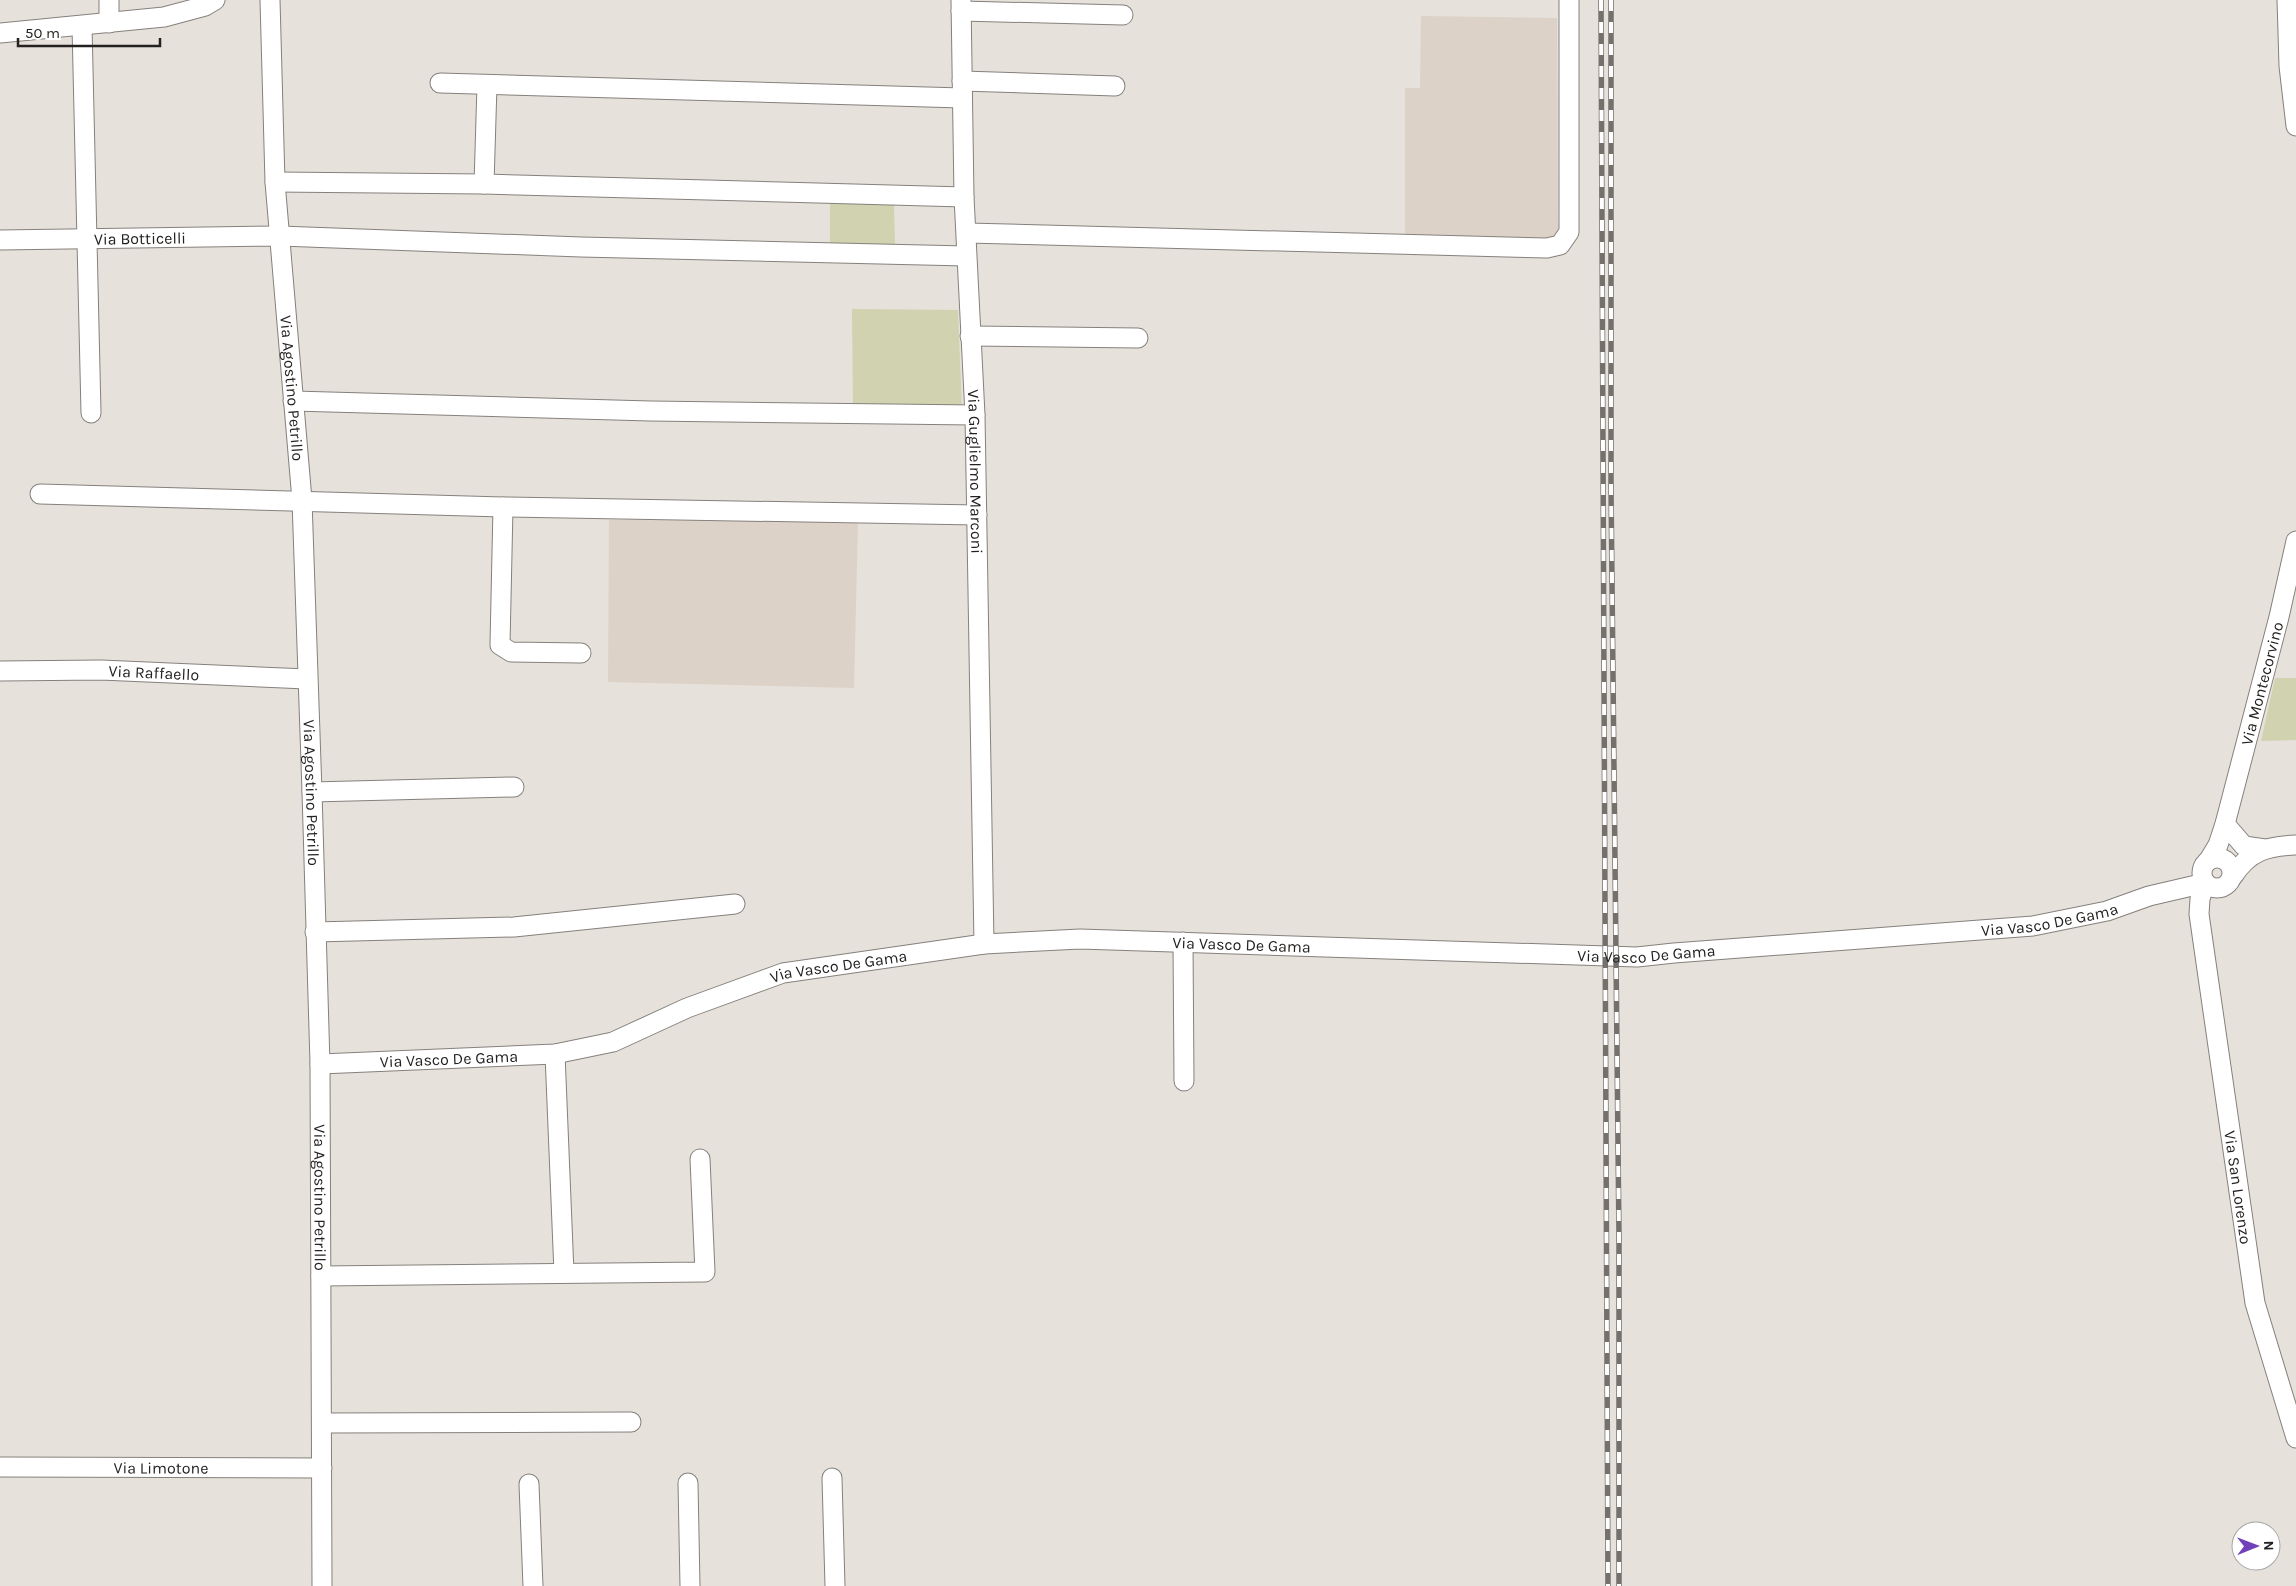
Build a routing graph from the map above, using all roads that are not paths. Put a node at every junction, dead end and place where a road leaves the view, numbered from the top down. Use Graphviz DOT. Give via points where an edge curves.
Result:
graph roads {
  1 [pos="109,0"];
  2 [pos="215,0"];
  3 [pos="270,0"];
  4 [pos="1569,0"];
  5 [pos="2287,0"];
  6 [pos="961,6"];
  7 [pos="1123,15"];
  8 [pos="109,23"];
  9 [pos="82,26"];
  10 [pos="0,33"];
  11 [pos="440,83"];
  12 [pos="488,85"];
  13 [pos="1115,86"];
  14 [pos="962,89"];
  15 [pos="2296,126"];
  16 [pos="275,182"];
  17 [pos="484,184"];
  18 [pos="964,197"];
  19 [pos="967,233"];
  20 [pos="280,236"];
  21 [pos="88,239"];
  22 [pos="0,240"];
  23 [pos="966,256"];
  24 [pos="970,336"];
  25 [pos="1138,338"];
  26 [pos="293,401"];
  27 [pos="91,414"];
  28 [pos="975,415"];
  29 [pos="40,494"];
  30 [pos="302,500"];
  31 [pos="503,507"];
  32 [pos="977,515"];
  33 [pos="2296,541"];
  34 [pos="2288,617"];
  35 [pos="580,653"];
  36 [pos="0,671"];
  37 [pos="307,678"];
  38 [pos="514,787"];
  39 [pos="312,792"];
  40 [pos="2225,824"];
  41 [pos="2296,845"];
  42 [pos="2244,846"];
  43 [pos="2265,849"];
  44 [pos="2206,870"];
  45 [pos="2228,875"];
  46 [pos="735,904"];
  47 [pos="2202,931"];
  48 [pos="315,932"];
  49 [pos="1183,942"];
  50 [pos="984,944"];
  51 [pos="555,1054"];
  52 [pos="320,1064"];
  53 [pos="1184,1081"];
  54 [pos="700,1159"];
  55 [pos="564,1273"];
  56 [pos="321,1276"];
  57 [pos="631,1422"];
  58 [pos="322,1423"];
  59 [pos="2296,1438"];
  60 [pos="0,1467"];
  61 [pos="322,1468"];
  62 [pos="832,1478"];
  63 [pos="688,1483"];
  64 [pos="529,1484"];
  65 [pos="322,1586"];
  66 [pos="533,1586"];
  67 [pos="690,1586"];
  68 [pos="835,1586"];
  1 -- 8 [label="street"];
  2 -- 8 [label="street" via="205,6 164,17"];
  3 -- 16 [label="street, Via Agostino Petrillo"];
  4 -- 19 [label="street" via="1569,232 1560,245 1547,248"];
  5 -- 15 [label="street" via="2289,66"];
  6 -- 7 [label="street"];
  6 -- 14 [label="street, Via Guglielmo Marconi"];
  8 -- 9 [label="street"];
  9 -- 10 [label="street"];
  9 -- 21 [label="street"];
  11 -- 12 [label="street"];
  12 -- 14 [label="street"];
  12 -- 17 [label="street"];
  13 -- 14 [label="street"];
  14 -- 18 [label="street, Via Guglielmo Marconi"];
  16 -- 17 [label="street"];
  16 -- 20 [label="street, Via Agostino Petrillo"];
  17 -- 18 [label="street"];
  18 -- 19 [label="street, Via Guglielmo Marconi"];
  19 -- 23 [label="street, Via Guglielmo Marconi"];
  20 -- 21 [label="street, Via Botticelli"];
  20 -- 23 [label="street, Via Botticelli" via="581,248"];
  20 -- 26 [label="street, Via Agostino Petrillo"];
  21 -- 22 [label="street, Via Botticelli"];
  21 -- 27 [label="street"];
  23 -- 24 [label="street, Via Guglielmo Marconi"];
  24 -- 25 [label="street"];
  24 -- 28 [label="street, Via Guglielmo Marconi"];
  26 -- 28 [label="street" via="650,411"];
  26 -- 30 [label="street, Via Agostino Petrillo"];
  28 -- 32 [label="street, Via Guglielmo Marconi"];
  29 -- 30 [label="street"];
  30 -- 31 [label="street"];
  30 -- 37 [label="street, Via Agostino Petrillo"];
  31 -- 32 [label="street"];
  31 -- 35 [label="street" via="500,644 511,652"];
  32 -- 50 [label="street, Via Guglielmo Marconi"];
  33 -- 34 [label="street, Via Montecorvino"];
  34 -- 40 [label="street, Via Montecorvino"];
  36 -- 37 [label="street, Via Raffaello" via="101,670"];
  37 -- 39 [label="street, Via Agostino Petrillo"];
  38 -- 39 [label="street"];
  39 -- 48 [label="street, Via Agostino Petrillo"];
  40 -- 42 [label="street"];
  40 -- 44 [label="street, Via Montecorvino"];
  40 -- 45 [label="street, Via Montecorvino"];
  41 -- 43 [label="street"];
  42 -- 43 [label="street"];
  42 -- 45 [label="street" via="2237,850"];
  43 -- 45 [label="street" via="2242,862"];
  44 -- 45 [label="street" via="2219,858"];
  44 -- 45 [label="street" via="2213,888"];
  44 -- 47 [label="street, Via San Lorenzo" via="2200,898"];
  44 -- 49 [label="street, Via Vasco De Gama" via="2173,889 2107,912 2033,926 1637,957"];
  45 -- 47 [label="street, Via San Lorenzo"];
  46 -- 48 [label="street" via="514,927"];
  47 -- 59 [label="street, Via San Lorenzo" via="2256,1303"];
  48 -- 52 [label="street, Via Agostino Petrillo"];
  49 -- 50 [label="street, Via Vasco De Gama" via="1080,940"];
  49 -- 53 [label="street"];
  50 -- 51 [label="street, Via Vasco De Gama" via="784,973 687,1008 613,1042"];
  51 -- 52 [label="street, Via Vasco De Gama"];
  51 -- 55 [label="street"];
  52 -- 56 [label="street, Via Agostino Petrillo"];
  54 -- 55 [label="street" via="705,1272"];
  55 -- 56 [label="street"];
  56 -- 58 [label="street, Via Agostino Petrillo"];
  57 -- 58 [label="street"];
  58 -- 61 [label="street, Via Agostino Petrillo"];
  60 -- 61 [label="street, Via Limotone"];
  61 -- 65 [label="street, Via Agostino Petrillo"];
  62 -- 68 [label="street"];
  63 -- 67 [label="street"];
  64 -- 66 [label="street"];
}
